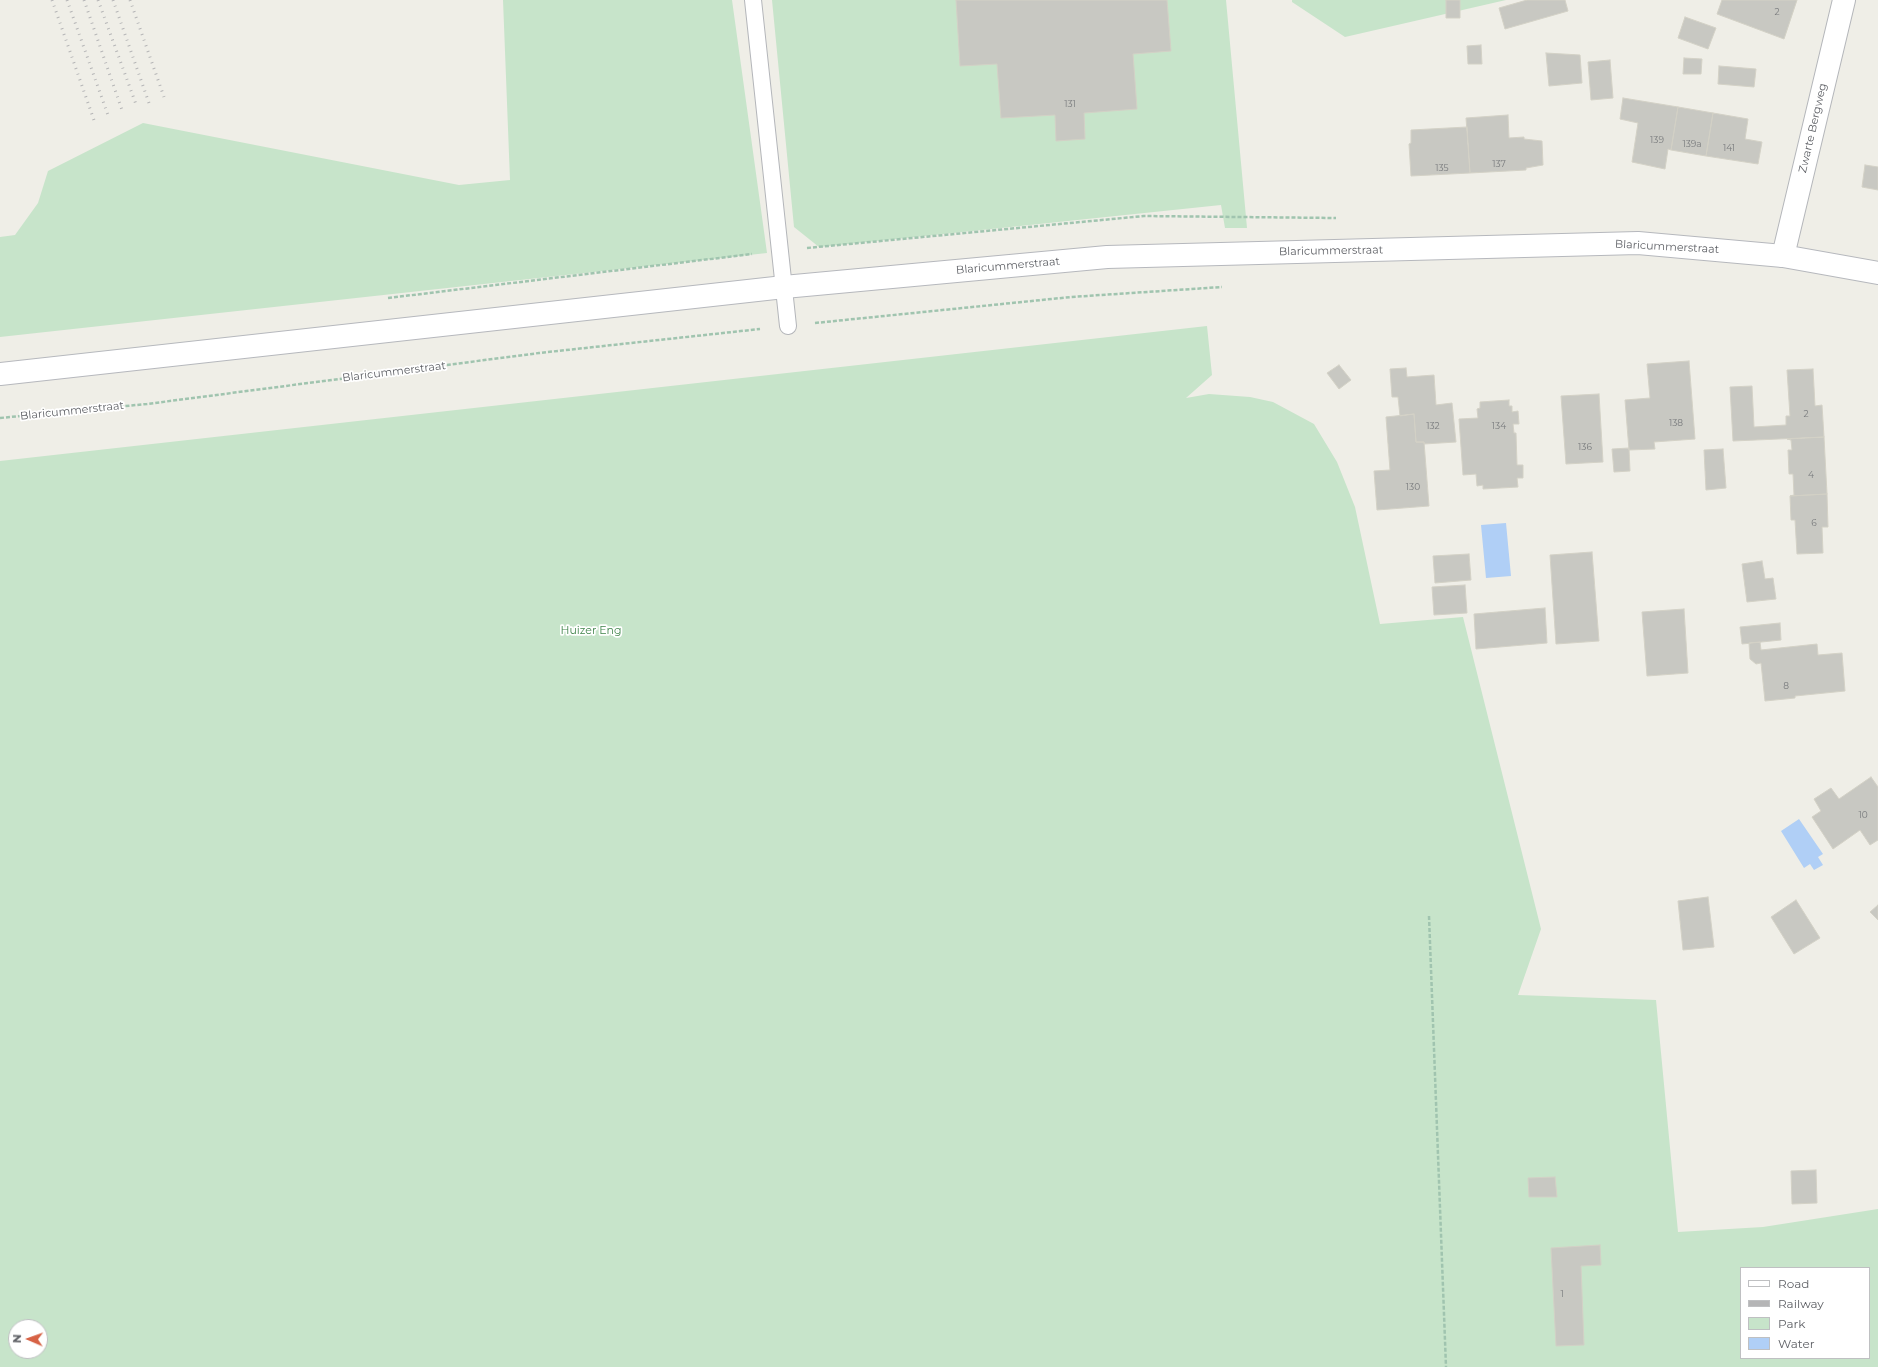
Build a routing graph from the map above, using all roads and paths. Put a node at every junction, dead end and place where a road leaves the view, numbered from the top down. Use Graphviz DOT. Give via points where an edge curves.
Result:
graph roads {
  1 [pos="753,0"];
  2 [pos="1844,0"];
  3 [pos="1783,256"];
  4 [pos="1878,273"];
  5 [pos="1229,286"];
  6 [pos="784,287"];
  7 [pos="788,326"];
  8 [pos="0,374"];
  9 [pos="0,418"];
  10 [pos="1429,916"];
  11 [pos="1446,1367"];
  1 -- 6 [label="lane"];
  2 -- 3 [label="main road, Zwarte Bergweg"];
  3 -- 4 [label="main road, Blaricummerstraat"];
  3 -- 6 [label="main road, Blaricummerstraat" via="1638,243 1107,257"];
  5 -- 7 [label="path, Blaricummerstraat" via="1072,297"];
  6 -- 7 [label="lane"];
  6 -- 8 [label="main road, Blaricummerstraat"];
  7 -- 9 [label="path, Blaricummerstraat" via="539,353 147,404"];
  10 -- 11 [label="path"];
}
